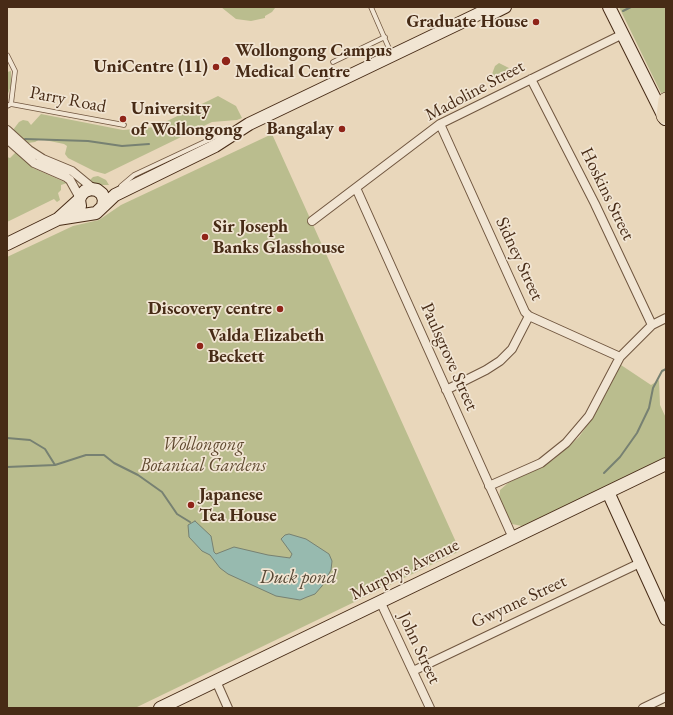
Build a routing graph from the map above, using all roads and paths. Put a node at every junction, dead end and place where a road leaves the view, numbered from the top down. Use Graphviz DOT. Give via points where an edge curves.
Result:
graph roads {
  1 [pos="371,7"];
  2 [pos="493,7"];
  3 [pos="505,7"];
  4 [pos="610,7"];
  5 [pos="623,34"];
  6 [pos="385,37"];
  7 [pos="7,55"];
  8 [pos="392,56"];
  9 [pos="333,62"];
  10 [pos="531,79"];
  11 [pos="666,100"];
  12 [pos="9,105"];
  13 [pos="665,118"];
  14 [pos="249,124"];
  15 [pos="440,124"];
  16 [pos="124,125"];
  17 [pos="7,130"];
  18 [pos="7,139"];
  19 [pos="215,146"];
  20 [pos="142,182"];
  21 [pos="121,186"];
  22 [pos="356,188"];
  23 [pos="96,190"];
  24 [pos="79,199"];
  25 [pos="103,206"];
  26 [pos="89,213"];
  27 [pos="58,219"];
  28 [pos="312,220"];
  29 [pos="7,244"];
  30 [pos="529,316"];
  31 [pos="666,318"];
  32 [pos="652,325"];
  33 [pos="620,357"];
  34 [pos="446,390"];
  35 [pos="666,464"];
  36 [pos="489,486"];
  37 [pos="608,492"];
  38 [pos="513,538"];
  39 [pos="640,563"];
  40 [pos="380,602"];
  41 [pos="666,619"];
  42 [pos="413,671"];
  43 [pos="216,681"];
  44 [pos="666,698"];
  45 [pos="160,708"];
  46 [pos="228,708"];
  47 [pos="430,708"];
  48 [pos="643,708"];
  1 -- 6 [label="lane"];
  2 -- 8 [label="main road"];
  3 -- 19 [label="main road" via="229,142"];
  4 -- 5 [label="main road"];
  5 -- 10 [label="street, Madoline Street"];
  5 -- 13 [label="main road"];
  6 -- 8 [label="lane"];
  6 -- 9 [label="lane"];
  7 -- 12 [label="lane" via="15,71"];
  8 -- 14 [label="main road"];
  10 -- 15 [label="street, Madoline Street"];
  10 -- 32 [label="street, Hoskins Street" via="595,204"];
  11 -- 13 [label="highway"];
  12 -- 16 [label="lane, Parry Road"];
  14 -- 19 [label="main road"];
  14 -- 21 [label="lane" via="222,133 134,175"];
  15 -- 22 [label="street, Madoline Street"];
  15 -- 30 [label="street, Sidney Street"];
  17 -- 23 [label="street" via="29,150 72,171"];
  18 -- 24 [label="street" via="34,163 70,180"];
  19 -- 20 [label="main road"];
  20 -- 21 [label="main road"];
  20 -- 25 [label="main road" via="115,195"];
  21 -- 23 [label="main road"];
  22 -- 28 [label="street, Madoline Street"];
  22 -- 34 [label="street, Paulsgrove Street"];
  23 -- 24 [label="main road" via="85,191"];
  23 -- 25 [label="main road" via="103,197"];
  24 -- 26 [label="main road" via="82,209"];
  24 -- 27 [label="main road"];
  25 -- 26 [label="main road" via="96,213"];
  26 -- 27 [label="main road"];
  27 -- 29 [label="main road"];
  30 -- 33 [label="street, Sidney Street"];
  30 -- 34 [label="street" via="512,349 500,361"];
  31 -- 32 [label="street"];
  32 -- 33 [label="street"];
  33 -- 36 [label="street" via="589,416 566,443 541,463"];
  34 -- 36 [label="street, Paulsgrove Street"];
  35 -- 37 [label="main road, Murphys Avenue"];
  36 -- 38 [label="street, Paulsgrove Street"];
  37 -- 38 [label="main road, Murphys Avenue"];
  37 -- 39 [label="main road"];
  38 -- 40 [label="main road, Murphys Avenue"];
  39 -- 41 [label="main road"];
  39 -- 42 [label="street, Gwynne Street"];
  40 -- 42 [label="street, John Street"];
  40 -- 43 [label="main road, Murphys Avenue"];
  42 -- 47 [label="street, John Street"];
  43 -- 45 [label="main road, Murphys Avenue"];
  43 -- 46 [label="street"];
  44 -- 48 [label="street"];
}
